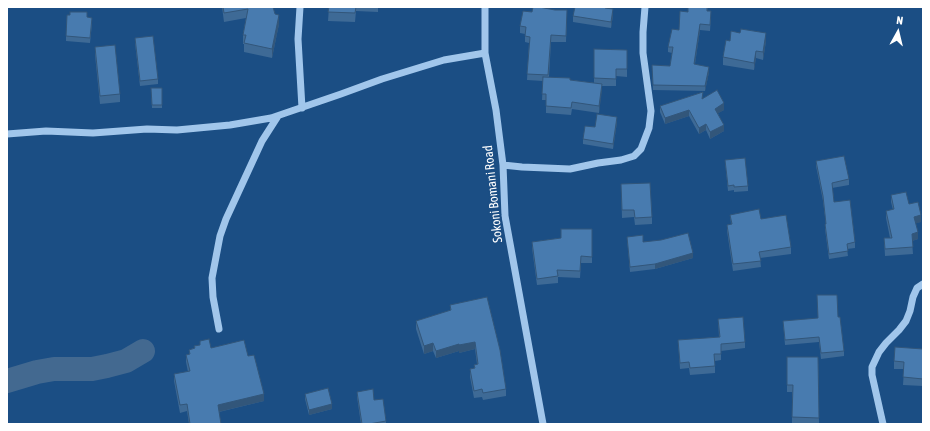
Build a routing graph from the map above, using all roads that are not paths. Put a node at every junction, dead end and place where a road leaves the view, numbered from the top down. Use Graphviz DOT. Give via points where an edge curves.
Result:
graph roads {
  1 [pos="300,7"];
  2 [pos="484,7"];
  3 [pos="645,7"];
  4 [pos="485,53"];
  5 [pos="302,108"];
  6 [pos="278,116"];
  7 [pos="7,134"];
  8 [pos="502,164"];
  9 [pos="923,284"];
  10 [pos="219,329"];
  11 [pos="543,424"];
  12 [pos="883,424"];
  1 -- 5 [label="street" via="298,39"];
  2 -- 4 [label="street, Sokoni Bomani Road"];
  3 -- 8 [label="street" via="644,53 651,111 649,128 641,148 634,156 570,168"];
  4 -- 5 [label="street" via="444,60"];
  4 -- 8 [label="street, Sokoni Bomani Road" via="496,110"];
  5 -- 6 [label="street"];
  6 -- 7 [label="street" via="230,125 177,130 147,129 93,133 46,131"];
  6 -- 10 [label="street" via="262,141 220,236 212,278 212,297"];
  8 -- 11 [label="street, Sokoni Bomani Road" via="505,216"];
  9 -- 12 [label="street" via="917,288 906,321 879,352 872,366"];
}
